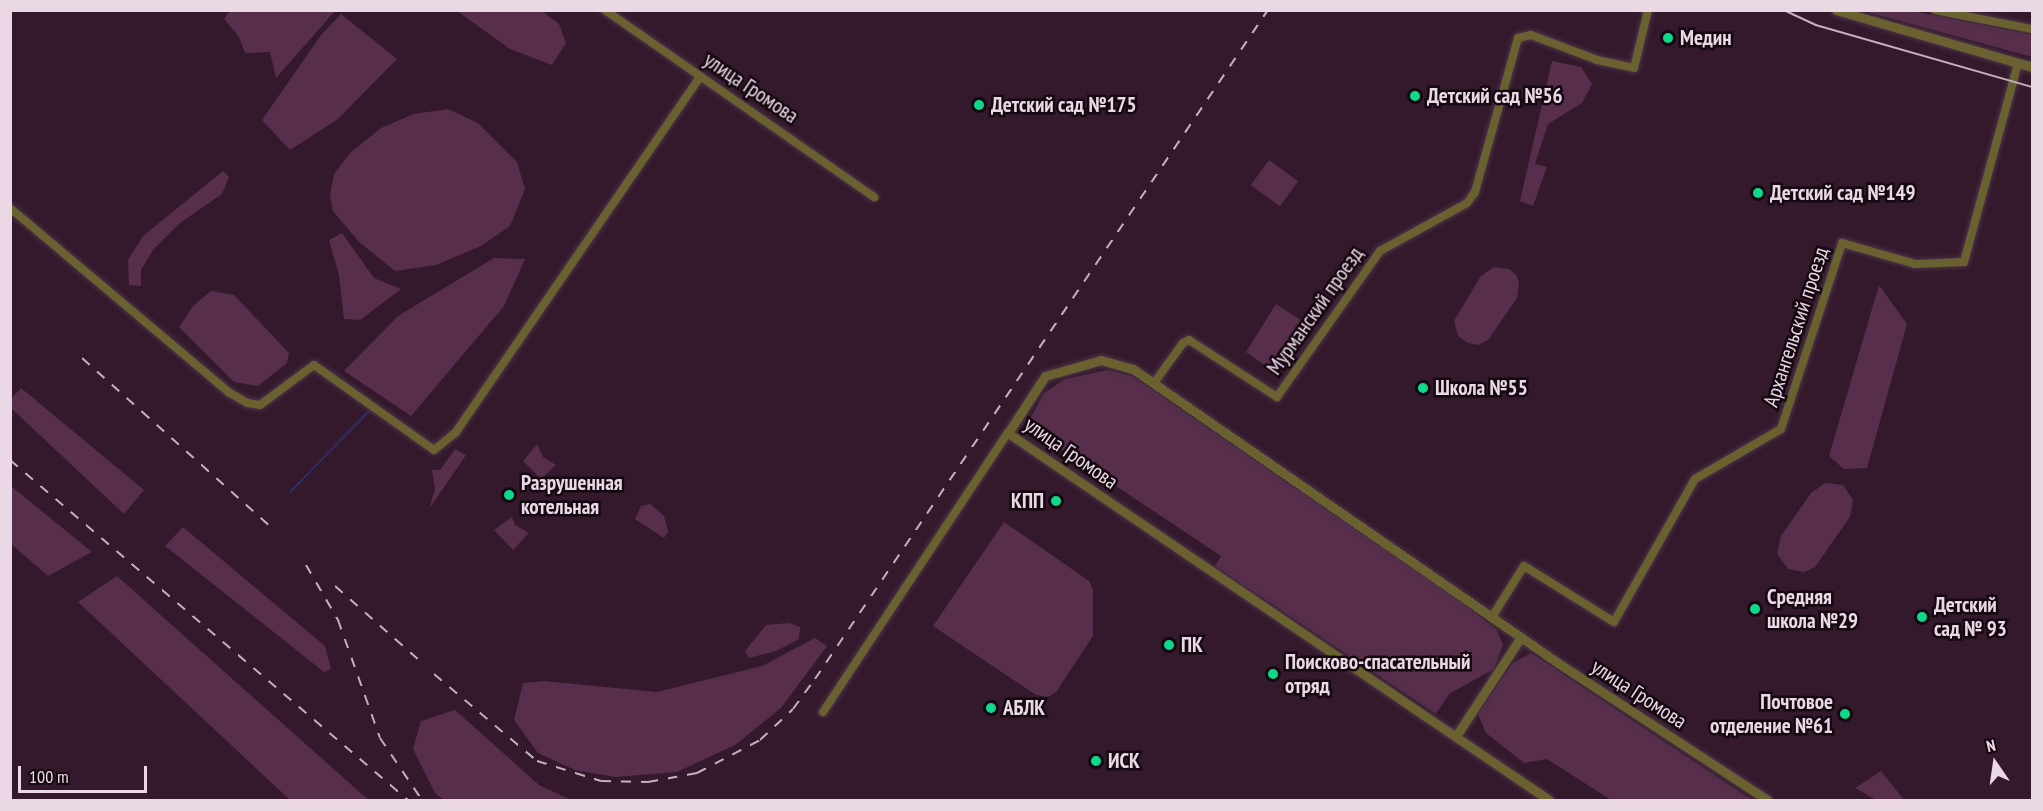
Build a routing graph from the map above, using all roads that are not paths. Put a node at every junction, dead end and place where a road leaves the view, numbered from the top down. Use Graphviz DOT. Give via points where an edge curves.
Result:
graph roads {
  1 [pos="605,10"];
  2 [pos="1648,10"];
  3 [pos="1836,10"];
  4 [pos="1935,10"];
  5 [pos="2032,29"];
  6 [pos="2018,63"];
  7 [pos="2032,67"];
  8 [pos="700,76"];
  9 [pos="874,197"];
  10 [pos="10,208"];
  11 [pos="1154,383"];
  12 [pos="1008,433"];
  13 [pos="1491,617"];
  14 [pos="1521,637"];
  15 [pos="823,712"];
  16 [pos="1456,736"];
  17 [pos="1549,801"];
  18 [pos="1767,801"];
  1 -- 8 [label="street, улица Громова"];
  2 -- 11 [label="street, Мурманский проезд" via="1634,68 1597,60 1531,35 1518,38 1475,192 1467,202 1380,251 1277,397 1189,340"];
  3 -- 6 [label="street"];
  4 -- 5 [label="street"];
  6 -- 7 [label="street"];
  6 -- 13 [label="street, Архангельский проезд" via="1964,262 1915,264 1842,243 1781,429 1695,479 1614,622 1524,566"];
  8 -- 9 [label="street, улица Громова"];
  8 -- 10 [label="street" via="456,432 434,450 314,365 260,405 230,393"];
  11 -- 12 [label="street, улица Громова" via="1111,361 1051,371"];
  11 -- 13 [label="street, улица Громова"];
  12 -- 15 [label="street"];
  12 -- 16 [label="street, улица Громова"];
  13 -- 14 [label="street, улица Громова"];
  14 -- 16 [label="street"];
  14 -- 18 [label="street, улица Громова"];
  16 -- 17 [label="street, улица Громова"];
}
